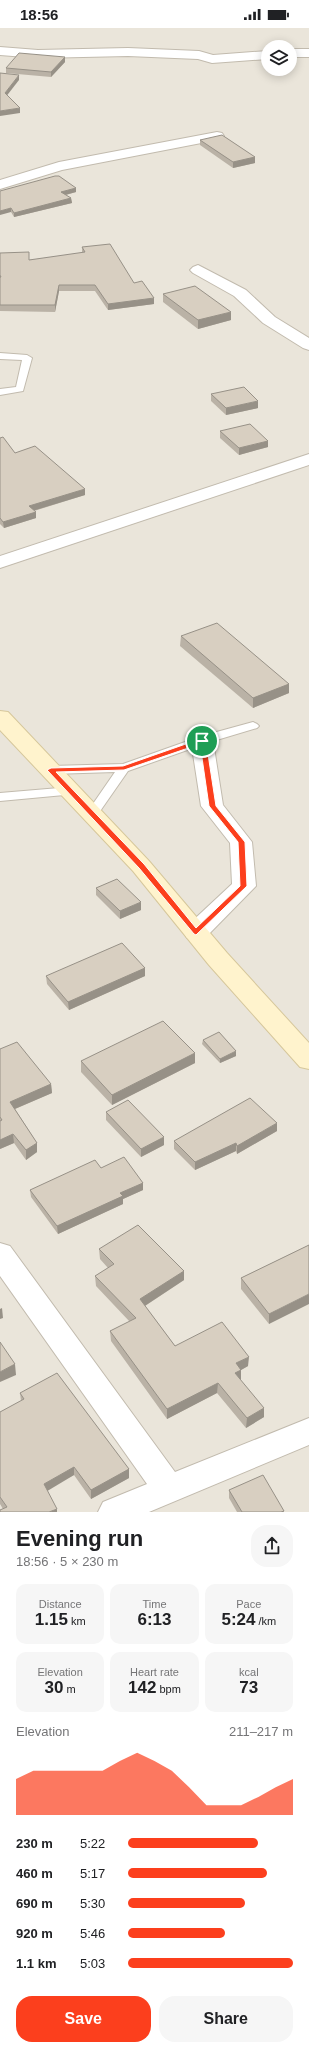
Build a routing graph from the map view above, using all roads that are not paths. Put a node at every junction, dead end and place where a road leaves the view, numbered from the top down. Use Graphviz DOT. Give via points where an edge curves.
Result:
graph roads {
  1 [pos="0,51"];
  2 [pos="309,53"];
  3 [pos="297,54"];
  4 [pos="261,56"];
  5 [pos="218,136"];
  6 [pos="0,185"];
  7 [pos="198,270"];
  8 [pos="309,345"];
  9 [pos="0,356"];
  10 [pos="0,392"];
  11 [pos="309,459"];
  12 [pos="0,562"];
  13 [pos="0,717"];
  14 [pos="253,726"];
  15 [pos="202,741"];
  16 [pos="124,768"];
  17 [pos="51,770"];
  18 [pos="71,791"];
  19 [pos="0,797"];
  20 [pos="92,814"];
  21 [pos="196,932"];
  22 [pos="305,1049"];
  23 [pos="0,1254"];
  24 [pos="309,1431"];
  25 [pos="169,1489"];
  26 [pos="114,1512"];
  1 -- 4 [label="street" via="38,54 128,52 199,55 212,59"];
  2 -- 3 [label="street"];
  5 -- 6 [label="street" via="59,166"];
  7 -- 8 [label="street" via="240,294 269,320"];
  9 -- 10 [label="lane" via="27,358 20,389"];
  11 -- 12 [label="street"];
  13 -- 17 [label="main road"];
  14 -- 15 [label="lane"];
  15 -- 16 [label="lane"];
  15 -- 21 [label="street" via="212,806 241,842 244,886"];
  16 -- 17 [label="lane"];
  16 -- 20 [label="lane"];
  17 -- 18 [label="main road"];
  18 -- 19 [label="lane"];
  18 -- 20 [label="main road"];
  20 -- 21 [label="main road" via="141,866"];
  21 -- 22 [label="main road" via="218,959"];
  23 -- 25 [label="street"];
  24 -- 25 [label="street"];
  25 -- 26 [label="street"];
}
